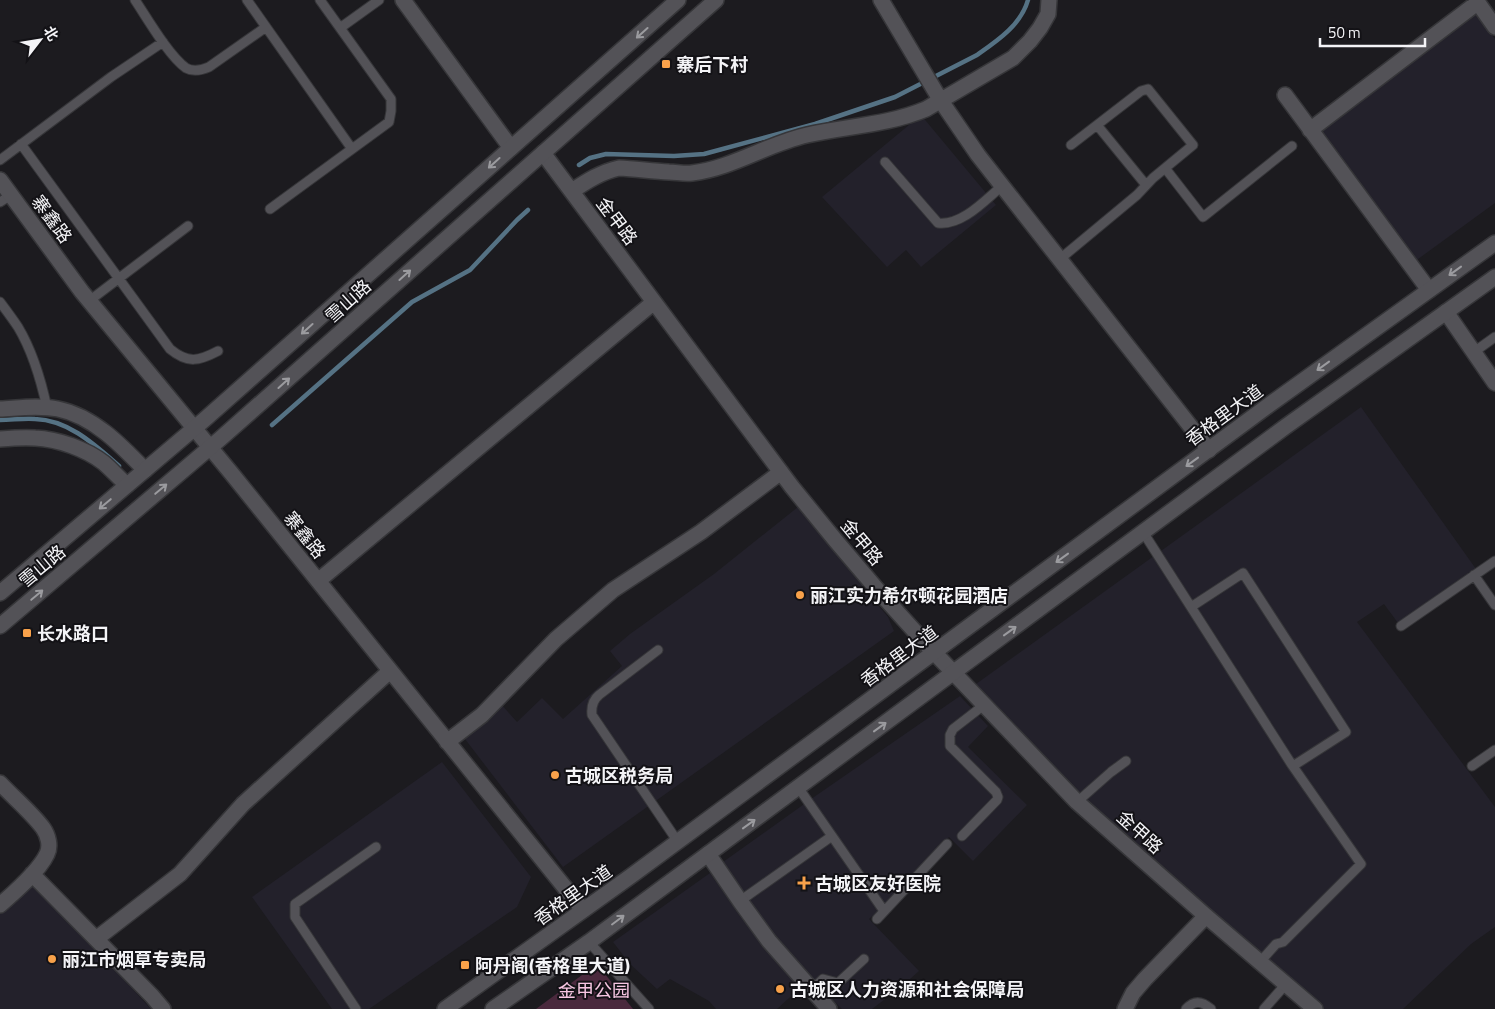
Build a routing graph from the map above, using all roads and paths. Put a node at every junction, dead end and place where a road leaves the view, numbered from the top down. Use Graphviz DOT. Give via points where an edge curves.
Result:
graph roads {
  1 [pos="135,0"];
  2 [pos="247,0"];
  3 [pos="320,0"];
  4 [pos="378,0"];
  5 [pos="403,0"];
  6 [pos="678,0"];
  7 [pos="716,0"];
  8 [pos="882,0"];
  9 [pos="1049,0"];
  10 [pos="1476,1"];
  11 [pos="266,27"];
  12 [pos="1495,27"];
  13 [pos="340,28"];
  14 [pos="163,42"];
  15 [pos="1285,96"];
  16 [pos="941,101"];
  17 [pos="1097,125"];
  18 [pos="1310,130"];
  19 [pos="21,144"];
  20 [pos="1072,145"];
  21 [pos="1292,146"];
  22 [pos="511,148"];
  23 [pos="352,149"];
  24 [pos="544,153"];
  25 [pos="0,160"];
  26 [pos="885,162"];
  27 [pos="1165,168"];
  28 [pos="0,180"];
  29 [pos="1146,185"];
  30 [pos="1002,186"];
  31 [pos="572,191"];
  32 [pos="5,198"];
  33 [pos="270,209"];
  34 [pos="188,226"];
  35 [pos="1495,243"];
  36 [pos="1060,259"];
  37 [pos="1495,277"];
  38 [pos="119,278"];
  39 [pos="1429,290"];
  40 [pos="89,301"];
  41 [pos="0,302"];
  42 [pos="654,302"];
  43 [pos="1446,312"];
  44 [pos="1495,337"];
  45 [pos="218,351"];
  46 [pos="1474,352"];
  47 [pos="1495,383"];
  48 [pos="0,408"];
  49 [pos="47,408"];
  50 [pos="194,428"];
  51 [pos="0,439"];
  52 [pos="210,448"];
  53 [pos="1209,450"];
  54 [pos="145,470"];
  55 [pos="781,472"];
  56 [pos="126,486"];
  57 [pos="1143,532"];
  58 [pos="1495,561"];
  59 [pos="1474,575"];
  60 [pos="318,581"];
  61 [pos="0,593"];
  62 [pos="1495,605"];
  63 [pos="1191,607"];
  64 [pos="0,626"];
  65 [pos="1400,626"];
  66 [pos="658,650"];
  67 [pos="934,653"];
  68 [pos="390,671"];
  69 [pos="953,673"];
  70 [pos="984,705"];
  71 [pos="447,742"];
  72 [pos="1495,750"];
  73 [pos="1126,761"];
  74 [pos="1293,766"];
  75 [pos="1472,766"];
  76 [pos="0,783"];
  77 [pos="798,787"];
  78 [pos="1078,802"];
  79 [pos="832,836"];
  80 [pos="962,836"];
  81 [pos="678,842"];
  82 [pos="947,844"];
  83 [pos="376,847"];
  84 [pos="708,854"];
  85 [pos="32,874"];
  86 [pos="740,901"];
  87 [pos="0,905"];
  88 [pos="583,910"];
  89 [pos="884,911"];
  90 [pos="1206,916"];
  91 [pos="876,919"];
  92 [pos="96,939"];
  93 [pos="589,942"];
  94 [pos="864,959"];
  95 [pos="1260,962"];
  96 [pos="1286,984"];
  97 [pos="812,990"];
  98 [pos="163,1009"];
  99 [pos="356,1009"];
  100 [pos="445,1009"];
  101 [pos="493,1009"];
  102 [pos="649,1009"];
  103 [pos="829,1009"];
  104 [pos="1125,1009"];
  105 [pos="1186,1009"];
  106 [pos="1211,1009"];
  107 [pos="1264,1009"];
  108 [pos="1314,1009"];
  1 -- 14 [label="lane"];
  2 -- 11 [label="lane"];
  3 -- 13 [label="lane"];
  4 -- 13 [label="lane"];
  5 -- 22 [label="street"];
  6 -- 22 [label="street, 雪山路, one-way"];
  7 -- 24 [label="street, 雪山路"];
  8 -- 16 [label="street"];
  9 -- 16 [label="street" via="1048,14 1022,50"];
  10 -- 12 [label="street"];
  10 -- 18 [label="street"];
  11 -- 14 [label="lane" via="199,70 187,68"];
  11 -- 23 [label="lane"];
  13 -- 23 [label="lane" via="391,99 388,122"];
  14 -- 19 [label="lane"];
  15 -- 18 [label="street"];
  16 -- 30 [label="street"];
  16 -- 31 [label="street" via="897,120 806,135 706,170 690,173 620,168 597,175"];
  17 -- 20 [label="lane"];
  17 -- 27 [label="lane" via="1148,89 1193,144"];
  17 -- 29 [label="lane"];
  18 -- 39 [label="street"];
  19 -- 25 [label="lane"];
  19 -- 38 [label="lane"];
  21 -- 27 [label="lane" via="1203,217"];
  22 -- 50 [label="street, 雪山路, one-way"];
  23 -- 33 [label="lane"];
  24 -- 31 [label="street, 金甲路"];
  52 -- 24 [label="street, 雪山路, one-way"];
  26 -- 30 [label="lane" via="938,223 962,218"];
  27 -- 29 [label="lane"];
  28 -- 32 [label="street, 寨鑫路"];
  29 -- 36 [label="lane"];
  30 -- 36 [label="street"];
  31 -- 42 [label="street, 金甲路"];
  32 -- 40 [label="street, 寨鑫路"];
  34 -- 38 [label="lane"];
  35 -- 39 [label="street, 香格里大道, one-way"];
  36 -- 53 [label="street"];
  37 -- 43 [label="street"];
  38 -- 40 [label="lane"];
  38 -- 45 [label="lane" via="176,354 196,360"];
  39 -- 53 [label="street, 香格里大道, one-way"];
  40 -- 50 [label="street, 寨鑫路"];
  41 -- 49 [label="lane" via="33,357"];
  42 -- 55 [label="street, 金甲路"];
  42 -- 60 [label="street"];
  43 -- 46 [label="street"];
  43 -- 57 [label="street"];
  44 -- 46 [label="lane"];
  46 -- 47 [label="street"];
  48 -- 49 [label="street"];
  49 -- 54 [label="street" via="81,417 121,446"];
  50 -- 52 [label="street, 寨鑫路"];
  50 -- 54 [label="street, 雪山路"];
  51 -- 56 [label="street" via="36,438 69,445 104,464"];
  52 -- 60 [label="street, 寨鑫路"];
  64 -- 52 [label="street, 雪山路, one-way"];
  53 -- 67 [label="street, 香格里大道, one-way"];
  54 -- 56 [label="street, 雪山路"];
  55 -- 67 [label="street, 金甲路" via="836,541"];
  55 -- 71 [label="street" via="701,532 613,590 556,639 482,715"];
  56 -- 61 [label="street, 雪山路, one-way"];
  57 -- 63 [label="lane"];
  69 -- 57 [label="street, one-way"];
  58 -- 59 [label="lane"];
  59 -- 62 [label="lane"];
  59 -- 65 [label="lane"];
  60 -- 68 [label="street, 寨鑫路"];
  63 -- 74 [label="lane"];
  63 -- 74 [label="lane" via="1243,573 1346,732"];
  66 -- 81 [label="lane" via="599,695 591,710"];
  67 -- 69 [label="street, 金甲路"];
  67 -- 81 [label="street, 香格里大道"];
  68 -- 71 [label="street, 寨鑫路"];
  68 -- 92 [label="street" via="243,804 180,874"];
  69 -- 70 [label="street, 金甲路"];
  77 -- 69 [label="street, one-way"];
  70 -- 78 [label="street, 金甲路"];
  70 -- 80 [label="lane" via="953,729 950,746 998,797"];
  71 -- 88 [label="street, 寨鑫路"];
  72 -- 75 [label="lane"];
  73 -- 78 [label="lane"];
  74 -- 95 [label="lane" via="1362,864"];
  76 -- 85 [label="street" via="47,835 48,853"];
  77 -- 79 [label="lane"];
  84 -- 77 [label="street, one-way"];
  78 -- 90 [label="street, 金甲路"];
  79 -- 86 [label="lane"];
  79 -- 89 [label="lane"];
  81 -- 88 [label="street, 香格里大道"];
  82 -- 89 [label="lane"];
  83 -- 99 [label="lane" via="295,904 295,917"];
  84 -- 86 [label="street"];
  93 -- 84 [label="street, one-way"];
  85 -- 87 [label="street"];
  85 -- 92 [label="street"];
  86 -- 97 [label="street" via="769,941"];
  88 -- 100 [label="street, 香格里大道"];
  89 -- 91 [label="lane"];
  90 -- 95 [label="street, 金甲路"];
  90 -- 104 [label="street" via="1145,979"];
  92 -- 98 [label="street"];
  93 -- 101 [label="street"];
  93 -- 102 [label="lane"];
  94 -- 97 [label="lane" via="838,983 823,979"];
  95 -- 96 [label="street, 金甲路"];
  96 -- 107 [label="lane"];
  96 -- 108 [label="street, 金甲路"];
  97 -- 103 [label="street"];
  105 -- 106 [label="lane" via="1196,1002"];
}
